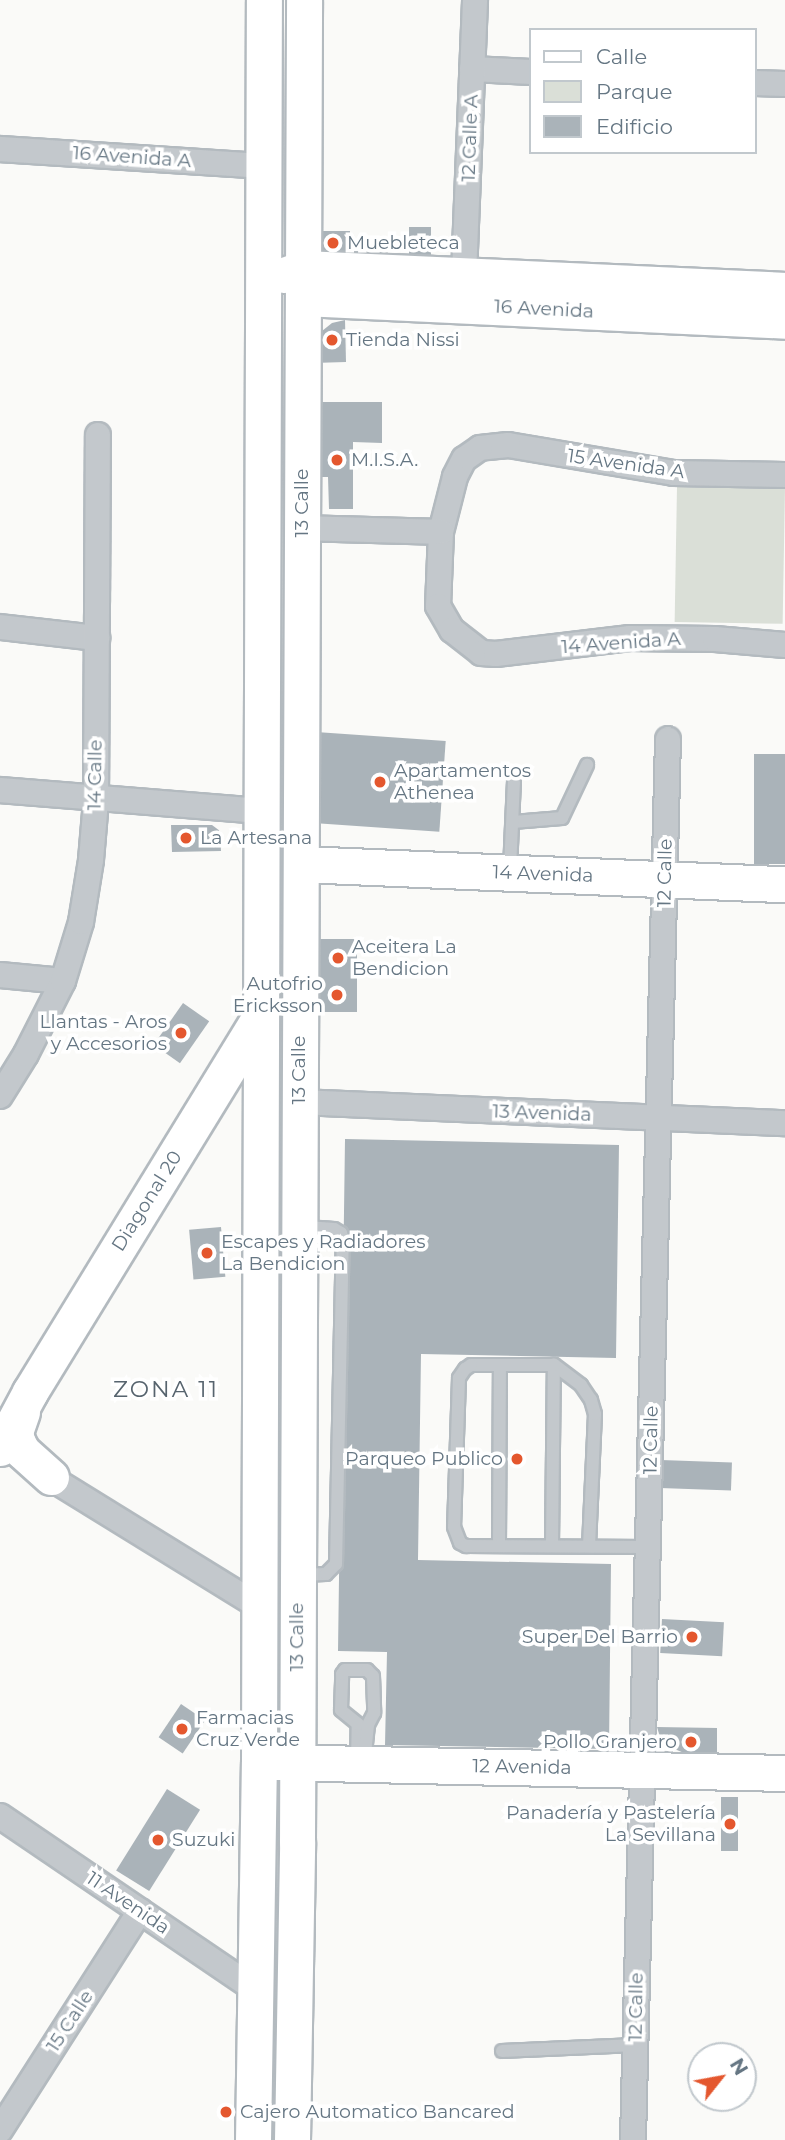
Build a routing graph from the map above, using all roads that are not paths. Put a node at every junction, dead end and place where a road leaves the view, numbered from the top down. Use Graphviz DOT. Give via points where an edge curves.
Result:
graph roads {
  1 [pos="264,0"];
  2 [pos="475,0"];
  3 [pos="307,4"];
  4 [pos="472,69"];
  5 [pos="530,72"];
  6 [pos="757,83"];
  7 [pos="785,84"];
  8 [pos="0,149"];
  9 [pos="264,166"];
  10 [pos="464,275"];
  11 [pos="303,283"];
  12 [pos="785,290"];
  13 [pos="785,321"];
  14 [pos="262,345"];
  15 [pos="99,435"];
  16 [pos="785,475"];
  17 [pos="302,528"];
  18 [pos="441,532"];
  19 [pos="0,627"];
  20 [pos="97,638"];
  21 [pos="785,645"];
  22 [pos="668,739"];
  23 [pos="587,765"];
  24 [pos="514,782"];
  25 [pos="0,790"];
  26 [pos="96,800"];
  27 [pos="261,811"];
  28 [pos="513,822"];
  29 [pos="301,864"];
  30 [pos="509,873"];
  31 [pos="665,879"];
  32 [pos="785,884"];
  33 [pos="299,957"];
  34 [pos="0,975"];
  35 [pos="63,981"];
  36 [pos="260,1004"];
  37 [pos="0,1096"];
  38 [pos="300,1102"];
  39 [pos="659,1118"];
  40 [pos="785,1123"];
  41 [pos="554,1365"];
  42 [pos="500,1366"];
  43 [pos="30,1392"];
  44 [pos="0,1411"];
  45 [pos="0,1449"];
  46 [pos="51,1477"];
  47 [pos="499,1545"];
  48 [pos="552,1545"];
  49 [pos="589,1546"];
  50 [pos="648,1547"];
  51 [pos="258,1606"];
  52 [pos="259,1762"];
  53 [pos="297,1762"];
  54 [pos="361,1764"];
  55 [pos="642,1770"];
  56 [pos="785,1773"];
  57 [pos="0,1816"];
  58 [pos="140,1911"];
  59 [pos="256,1990"];
  60 [pos="635,2045"];
  61 [pos="502,2051"];
  62 [pos="0,2130"];
  63 [pos="253,2140"];
  64 [pos="292,2140"];
  65 [pos="633,2140"];
  1 -- 9 [label="main road, 13 Calle"];
  2 -- 4 [label="street, 12 Calle A"];
  3 -- 11 [label="main road, 13 Calle"];
  4 -- 5 [label="street"];
  4 -- 10 [label="street, 12 Calle A"];
  6 -- 7 [label="street"];
  8 -- 9 [label="street, 16 Avenida A"];
  9 -- 14 [label="main road, 13 Calle"];
  10 -- 11 [label="main road, 16 Avenida"];
  10 -- 12 [label="main road, 16 Avenida"];
  11 -- 13 [label="main road, 16 Avenida"];
  11 -- 14 [label="main road" via="285,273 277,285"];
  11 -- 17 [label="main road, 13 Calle"];
  14 -- 27 [label="main road, 13 Calle"];
  15 -- 20 [label="street, 14 Calle"];
  16 -- 18 [label="street, 15 Avenida A" via="674,473 508,444 480,448 458,468"];
  17 -- 18 [label="street"];
  17 -- 29 [label="main road, 13 Calle"];
  18 -- 21 [label="street, 14 Avenida A" via="438,606 461,639 481,653 630,638"];
  19 -- 20 [label="street"];
  20 -- 26 [label="street, 14 Calle"];
  22 -- 31 [label="street, 12 Calle"];
  23 -- 28 [label="lane" via="562,818"];
  24 -- 28 [label="lane"];
  25 -- 26 [label="street"];
  26 -- 27 [label="street"];
  26 -- 35 [label="street, 14 Calle" via="81,922"];
  27 -- 36 [label="main road, 13 Calle"];
  28 -- 30 [label="lane"];
  29 -- 30 [label="main road, 14 Avenida"];
  29 -- 33 [label="main road, 13 Calle"];
  30 -- 31 [label="main road, 14 Avenida"];
  31 -- 32 [label="main road, 14 Avenida"];
  31 -- 39 [label="street, 12 Calle"];
  33 -- 36 [label="main road, Diagonal 20"];
  33 -- 38 [label="main road, 13 Calle"];
  34 -- 35 [label="street"];
  35 -- 37 [label="street, 14 Calle"];
  36 -- 43 [label="main road, Diagonal 20"];
  36 -- 44 [label="main road, Diagonal 20"];
  36 -- 51 [label="main road, 13 Calle"];
  38 -- 39 [label="street, 13 Avenida"];
  38 -- 53 [label="main road, 13 Calle"];
  39 -- 40 [label="street, 13 Avenida"];
  39 -- 50 [label="street, 12 Calle"];
  41 -- 42 [label="lane"];
  41 -- 48 [label="lane"];
  41 -- 49 [label="lane" via="581,1385 595,1414"];
  42 -- 47 [label="lane"];
  42 -- 47 [label="lane" via="471,1365 458,1378 454,1527 466,1546"];
  43 -- 45 [label="main road, Diagonal 20"];
  43 -- 46 [label="main road" via="15,1432 17,1441"];
  45 -- 46 [label="street"];
  46 -- 51 [label="street"];
  47 -- 48 [label="lane"];
  48 -- 49 [label="lane"];
  49 -- 50 [label="lane"];
  50 -- 55 [label="street, 12 Calle"];
  51 -- 52 [label="main road, 13 Calle"];
  52 -- 53 [label="main road, 12 Avenida"];
  52 -- 59 [label="main road, 13 Calle"];
  53 -- 54 [label="main road, 12 Avenida"];
  53 -- 64 [label="main road, 13 Calle"];
  54 -- 54 [label="lane" via="374,1713 373,1676 367,1670 345,1670 341,1710 358,1724"];
  54 -- 55 [label="main road, 12 Avenida"];
  55 -- 56 [label="main road, 12 Avenida"];
  55 -- 60 [label="street, 12 Calle"];
  57 -- 58 [label="street, 11 Avenida"];
  58 -- 59 [label="street, 11 Avenida"];
  58 -- 62 [label="street, 15 Calle"];
  59 -- 63 [label="main road, 13 Calle"];
  60 -- 61 [label="lane"];
  60 -- 65 [label="street, 12 Calle"];
}
